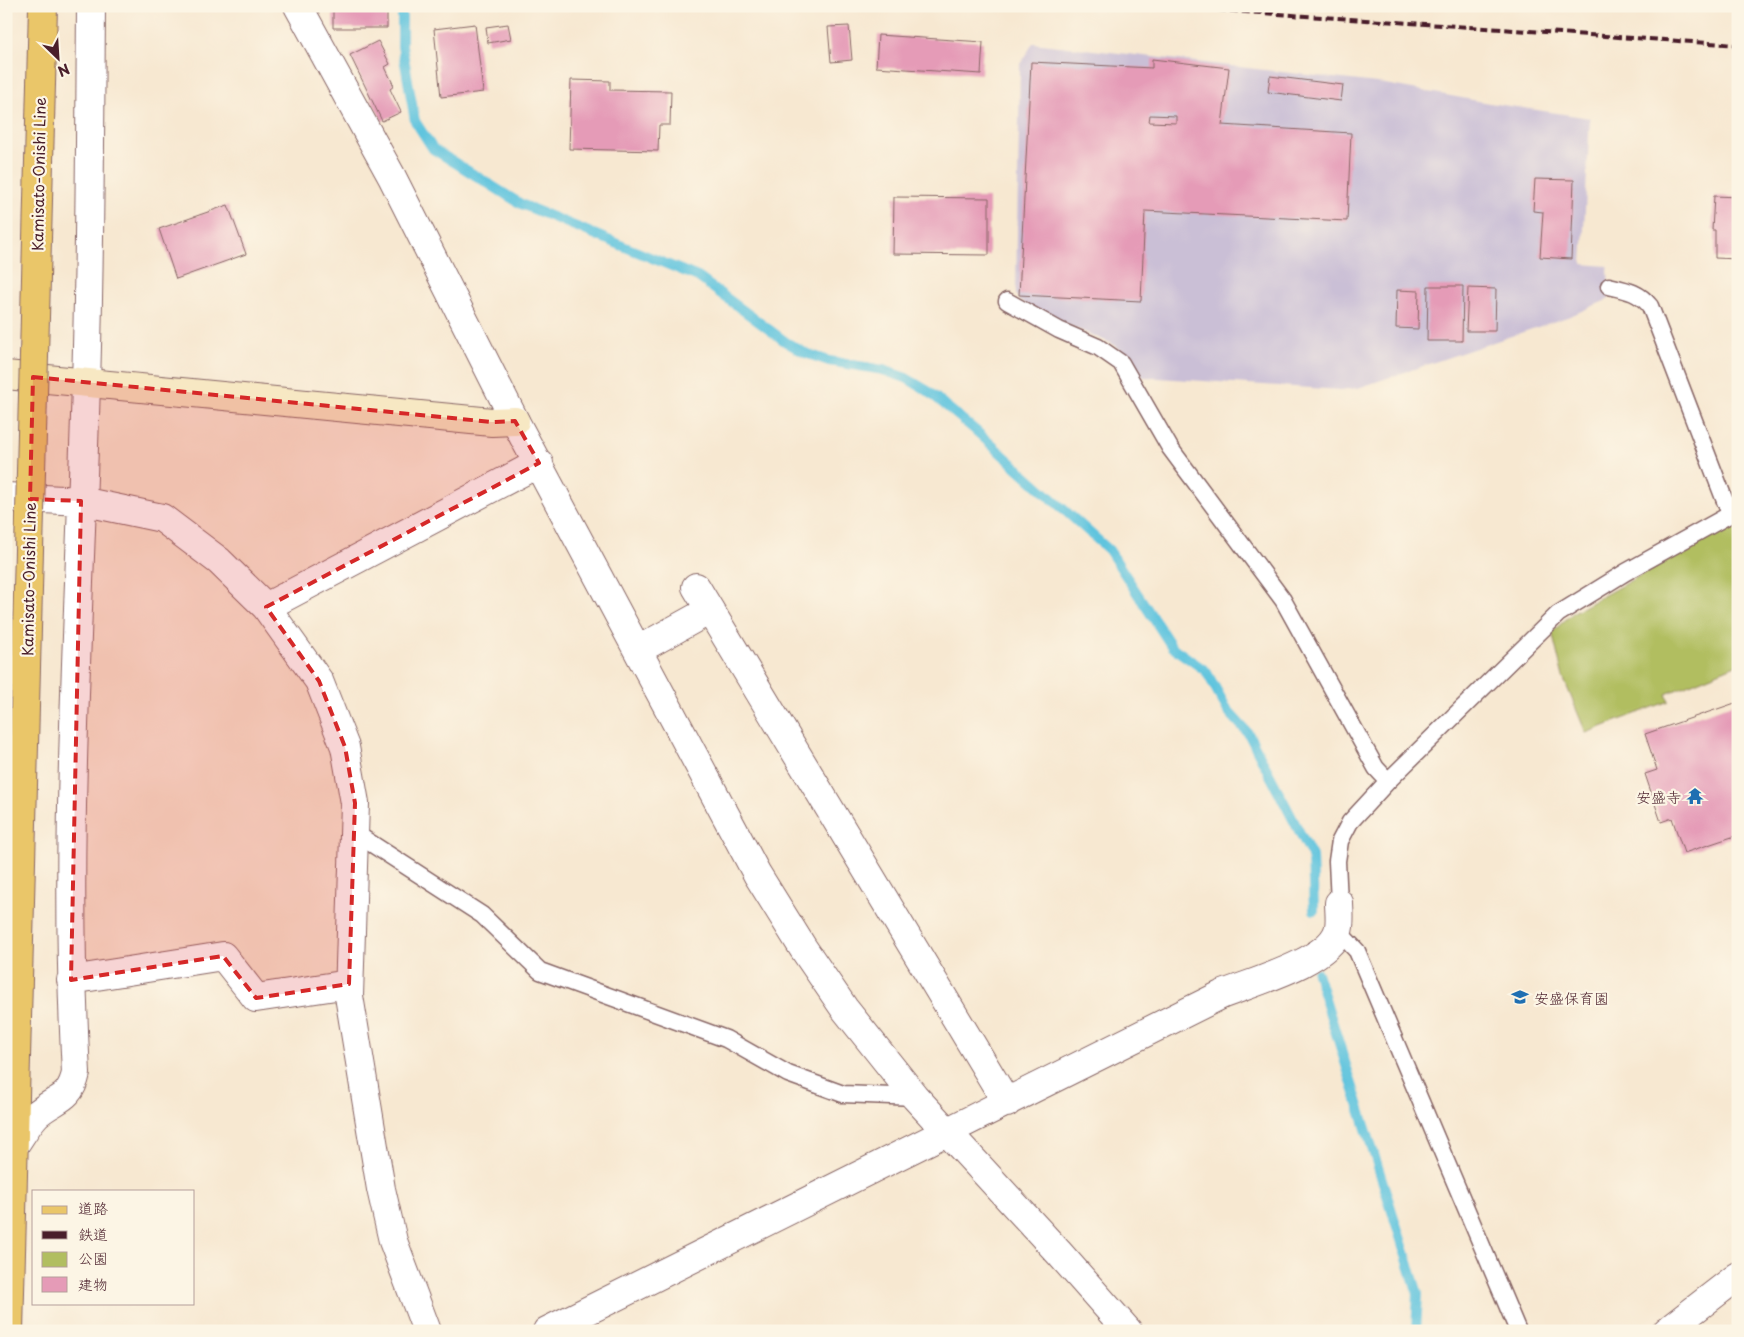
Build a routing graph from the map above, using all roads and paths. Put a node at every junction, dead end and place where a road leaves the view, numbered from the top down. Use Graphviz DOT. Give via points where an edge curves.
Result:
graph roads {
  1 [pos="43,6"];
  2 [pos="91,6"];
  3 [pos="298,6"];
  4 [pos="1609,286"];
  5 [pos="1007,301"];
  6 [pos="6,375"];
  7 [pos="86,383"];
  8 [pos="515,421"];
  9 [pos="539,463"];
  10 [pos="6,497"];
  11 [pos="81,501"];
  12 [pos="1734,512"];
  13 [pos="696,587"];
  14 [pos="266,607"];
  15 [pos="710,610"];
  16 [pos="638,650"];
  17 [pos="1388,781"];
  18 [pos="354,833"];
  19 [pos="1339,903"];
  20 [pos="1338,931"];
  21 [pos="71,980"];
  22 [pos="349,984"];
  23 [pos="915,1097"];
  24 [pos="1007,1103"];
  25 [pos="948,1132"];
  26 [pos="14,1146"];
  27 [pos="1738,1276"];
  28 [pos="8,1286"];
  29 [pos="9,1331"];
  30 [pos="427,1331"];
  31 [pos="547,1331"];
  32 [pos="1128,1331"];
  33 [pos="1518,1331"];
  34 [pos="1667,1331"];
  1 -- 26 [label="main road, Kamisato-Onishi Line, bridge"];
  2 -- 7 [label="street"];
  3 -- 8 [label="street" via="392,177"];
  4 -- 12 [label="lane" via="1632,291 1644,297 1650,306"];
  5 -- 17 [label="lane" via="1121,363 1170,448 1283,600 1376,768"];
  6 -- 7 [label="street"];
  7 -- 8 [label="street" via="482,421"];
  7 -- 11 [label="street"];
  8 -- 9 [label="street"];
  9 -- 14 [label="street"];
  9 -- 16 [label="street"];
  10 -- 11 [label="street"];
  11 -- 14 [label="street" via="162,518 219,561"];
  11 -- 21 [label="street" via="70,864"];
  12 -- 17 [label="lane" via="1558,614"];
  13 -- 15 [label="street"];
  14 -- 18 [label="street" via="319,681 345,748 355,803"];
  15 -- 16 [label="street"];
  15 -- 24 [label="street"];
  16 -- 23 [label="street" via="757,874 844,1008"];
  17 -- 19 [label="lane" via="1350,822 1340,841 1337,862"];
  18 -- 22 [label="street"];
  18 -- 23 [label="lane" via="482,915 540,971 726,1039 788,1074 843,1094"];
  19 -- 20 [label="street"];
  20 -- 24 [label="street" via="1329,946 1307,961 1221,995"];
  20 -- 33 [label="lane" via="1357,952"];
  21 -- 22 [label="street" via="223,956 256,998"];
  21 -- 26 [label="street" via="76,1073 73,1086 64,1097 37,1115"];
  22 -- 30 [label="street" via="381,1188 393,1241"];
  23 -- 25 [label="street"];
  24 -- 25 [label="street"];
  25 -- 31 [label="street"];
  25 -- 32 [label="street"];
  26 -- 28 [label="main road, Kamisato-Onishi Line"];
  27 -- 34 [label="street"];
  28 -- 29 [label="main road, Kamisato-Onishi Line"];
}
